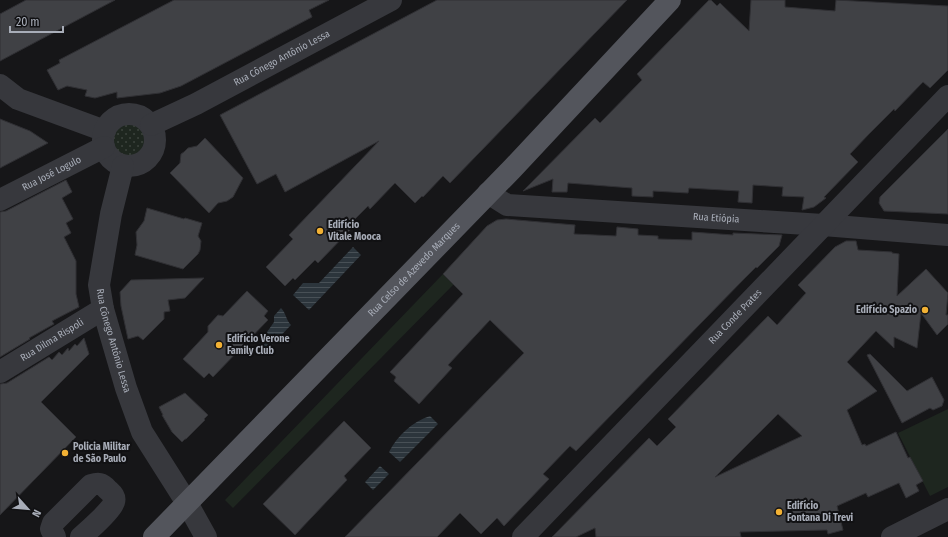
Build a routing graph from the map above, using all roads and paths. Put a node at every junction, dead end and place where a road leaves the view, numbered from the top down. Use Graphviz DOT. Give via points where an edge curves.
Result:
graph roads {
  1 [pos="391,0"];
  2 [pos="670,0"];
  3 [pos="0,85"];
  4 [pos="948,96"];
  5 [pos="151,125"];
  6 [pos="104,139"];
  7 [pos="123,166"];
  8 [pos="488,193"];
  9 [pos="0,200"];
  10 [pos="823,225"];
  11 [pos="948,235"];
  12 [pos="104,309"];
  13 [pos="0,372"];
  14 [pos="187,503"];
  15 [pos="948,509"];
  16 [pos="55,537"];
  17 [pos="81,537"];
  18 [pos="154,537"];
  19 [pos="206,537"];
  20 [pos="523,537"];
  21 [pos="892,537"];
  1 -- 5 [label="street, Rua Cônego Antônio Lessa" via="196,104"];
  2 -- 8 [label="main road, Rua Celso de Azevedo Marques"];
  3 -- 6 [label="street" via="18,100"];
  4 -- 10 [label="street, Rua Conde Prates"];
  5 -- 6 [label="street" via="137,115 119,116 112,121"];
  5 -- 7 [label="street" via="155,142 150,156 138,165"];
  6 -- 7 [label="street" via="110,158"];
  6 -- 9 [label="street, Rua José Logulo"];
  7 -- 12 [label="street, Rua Cônego Antônio Lessa" via="111,214 100,285"];
  8 -- 10 [label="street, Rua Etiópia" via="508,205"];
  8 -- 14 [label="main road, Rua Celso de Azevedo Marques"];
  10 -- 11 [label="street, Rua Etiópia"];
  10 -- 20 [label="street, Rua Conde Prates"];
  12 -- 13 [label="street, Rua Dilma Rispoli"];
  12 -- 14 [label="street, Rua Cônego Antônio Lessa" via="126,388 142,432"];
  14 -- 18 [label="main road, Rua Celso de Azevedo Marques"];
  14 -- 19 [label="street, Rua Cônego Antônio Lessa"];
  15 -- 21 [label="street"];
  16 -- 17 [label="street" via="51,529 53,523 91,485 104,485 114,496 114,503"];
}
